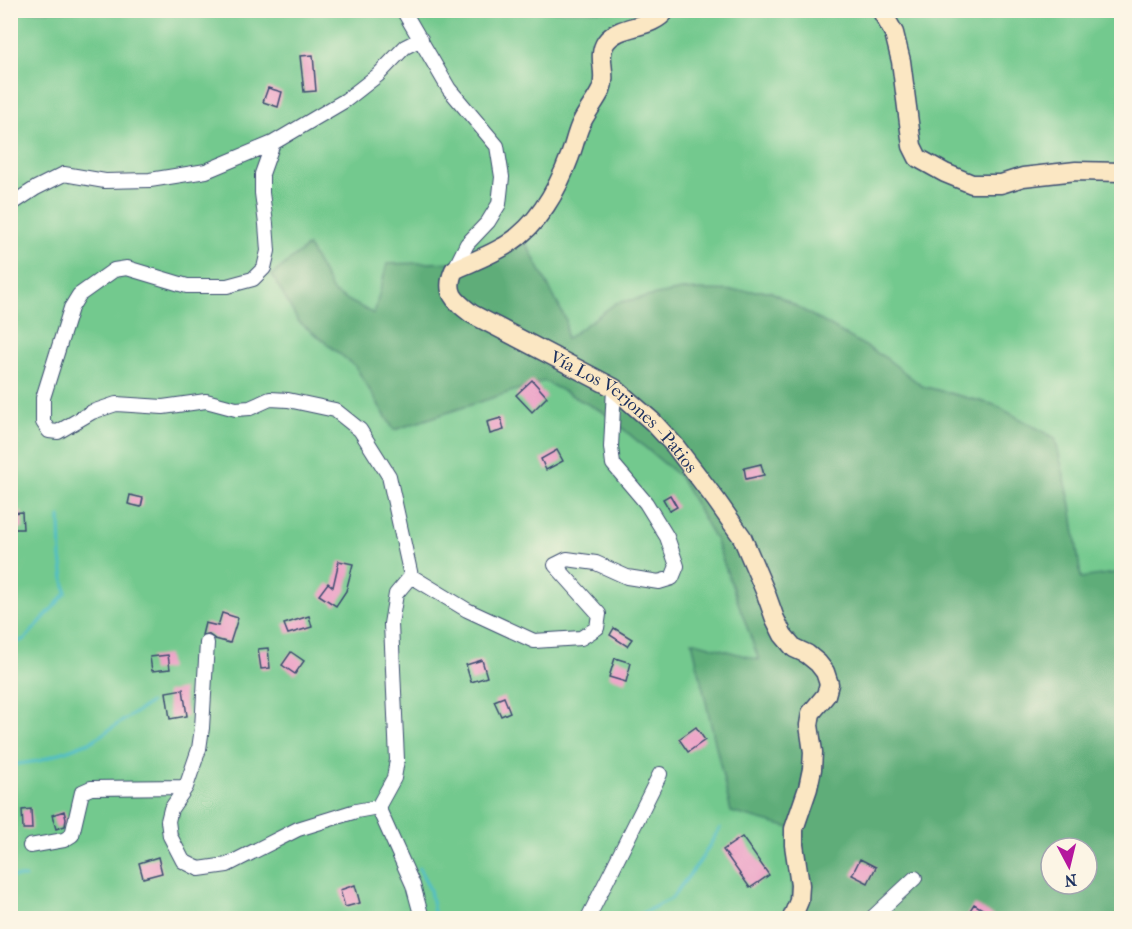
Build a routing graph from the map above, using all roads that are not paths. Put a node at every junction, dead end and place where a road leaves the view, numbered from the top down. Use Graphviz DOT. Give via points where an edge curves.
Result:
graph roads {
  1 [pos="403,10"];
  2 [pos="666,10"];
  3 [pos="880,10"];
  4 [pos="421,39"];
  5 [pos="273,142"];
  6 [pos="1122,172"];
  7 [pos="10,205"];
  8 [pos="454,270"];
  9 [pos="614,388"];
  10 [pos="411,576"];
  11 [pos="207,643"];
  12 [pos="660,774"];
  13 [pos="186,787"];
  14 [pos="378,807"];
  15 [pos="30,846"];
  16 [pos="915,878"];
  17 [pos="422,918"];
  18 [pos="588,918"];
  19 [pos="792,918"];
  20 [pos="872,918"];
  1 -- 4 [label="street"];
  2 -- 8 [label="street" via="650,22 615,33 607,41 602,51 604,82 580,125 548,204 519,236"];
  3 -- 6 [label="street" via="894,33 912,146 918,158 972,184 1001,184 1023,177 1076,171"];
  4 -- 5 [label="street" via="405,47 346,100"];
  4 -- 8 [label="street" via="450,90 497,146 502,177 499,204 467,244"];
  5 -- 7 [label="street" via="206,171 150,180 105,181 64,174"];
  5 -- 10 [label="street" via="262,174 268,251 264,268 253,279 227,286 187,286 126,268 114,270 79,295 71,308 43,398 43,422 49,431 58,432 92,412 116,404 164,407 206,401 236,409 270,399 335,410 360,430 389,476"];
  8 -- 9 [label="street, Vía Los Verjones - Patios" via="451,292 456,302 472,314"];
  9 -- 10 [label="street" via="613,464 646,503 667,537 677,566 672,578 659,582 627,577 596,563 567,559 555,565 599,614 597,628 581,638 534,641 467,610"];
  9 -- 19 [label="street, Vía Los Verjones - Patios" via="675,446 716,500 742,537 783,635 825,672 829,684 826,695 811,713 812,769 794,829 800,885"];
  10 -- 14 [label="street" via="396,594 391,624 397,759 394,778"];
  11 -- 13 [label="street" via="199,749"];
  12 -- 18 [label="street"];
  13 -- 14 [label="street" via="171,809 170,836 183,861 199,869 227,866 298,829"];
  13 -- 15 [label="street" via="91,788 82,792 72,835"];
  14 -- 17 [label="street" via="413,885"];
  16 -- 20 [label="street"];
}
